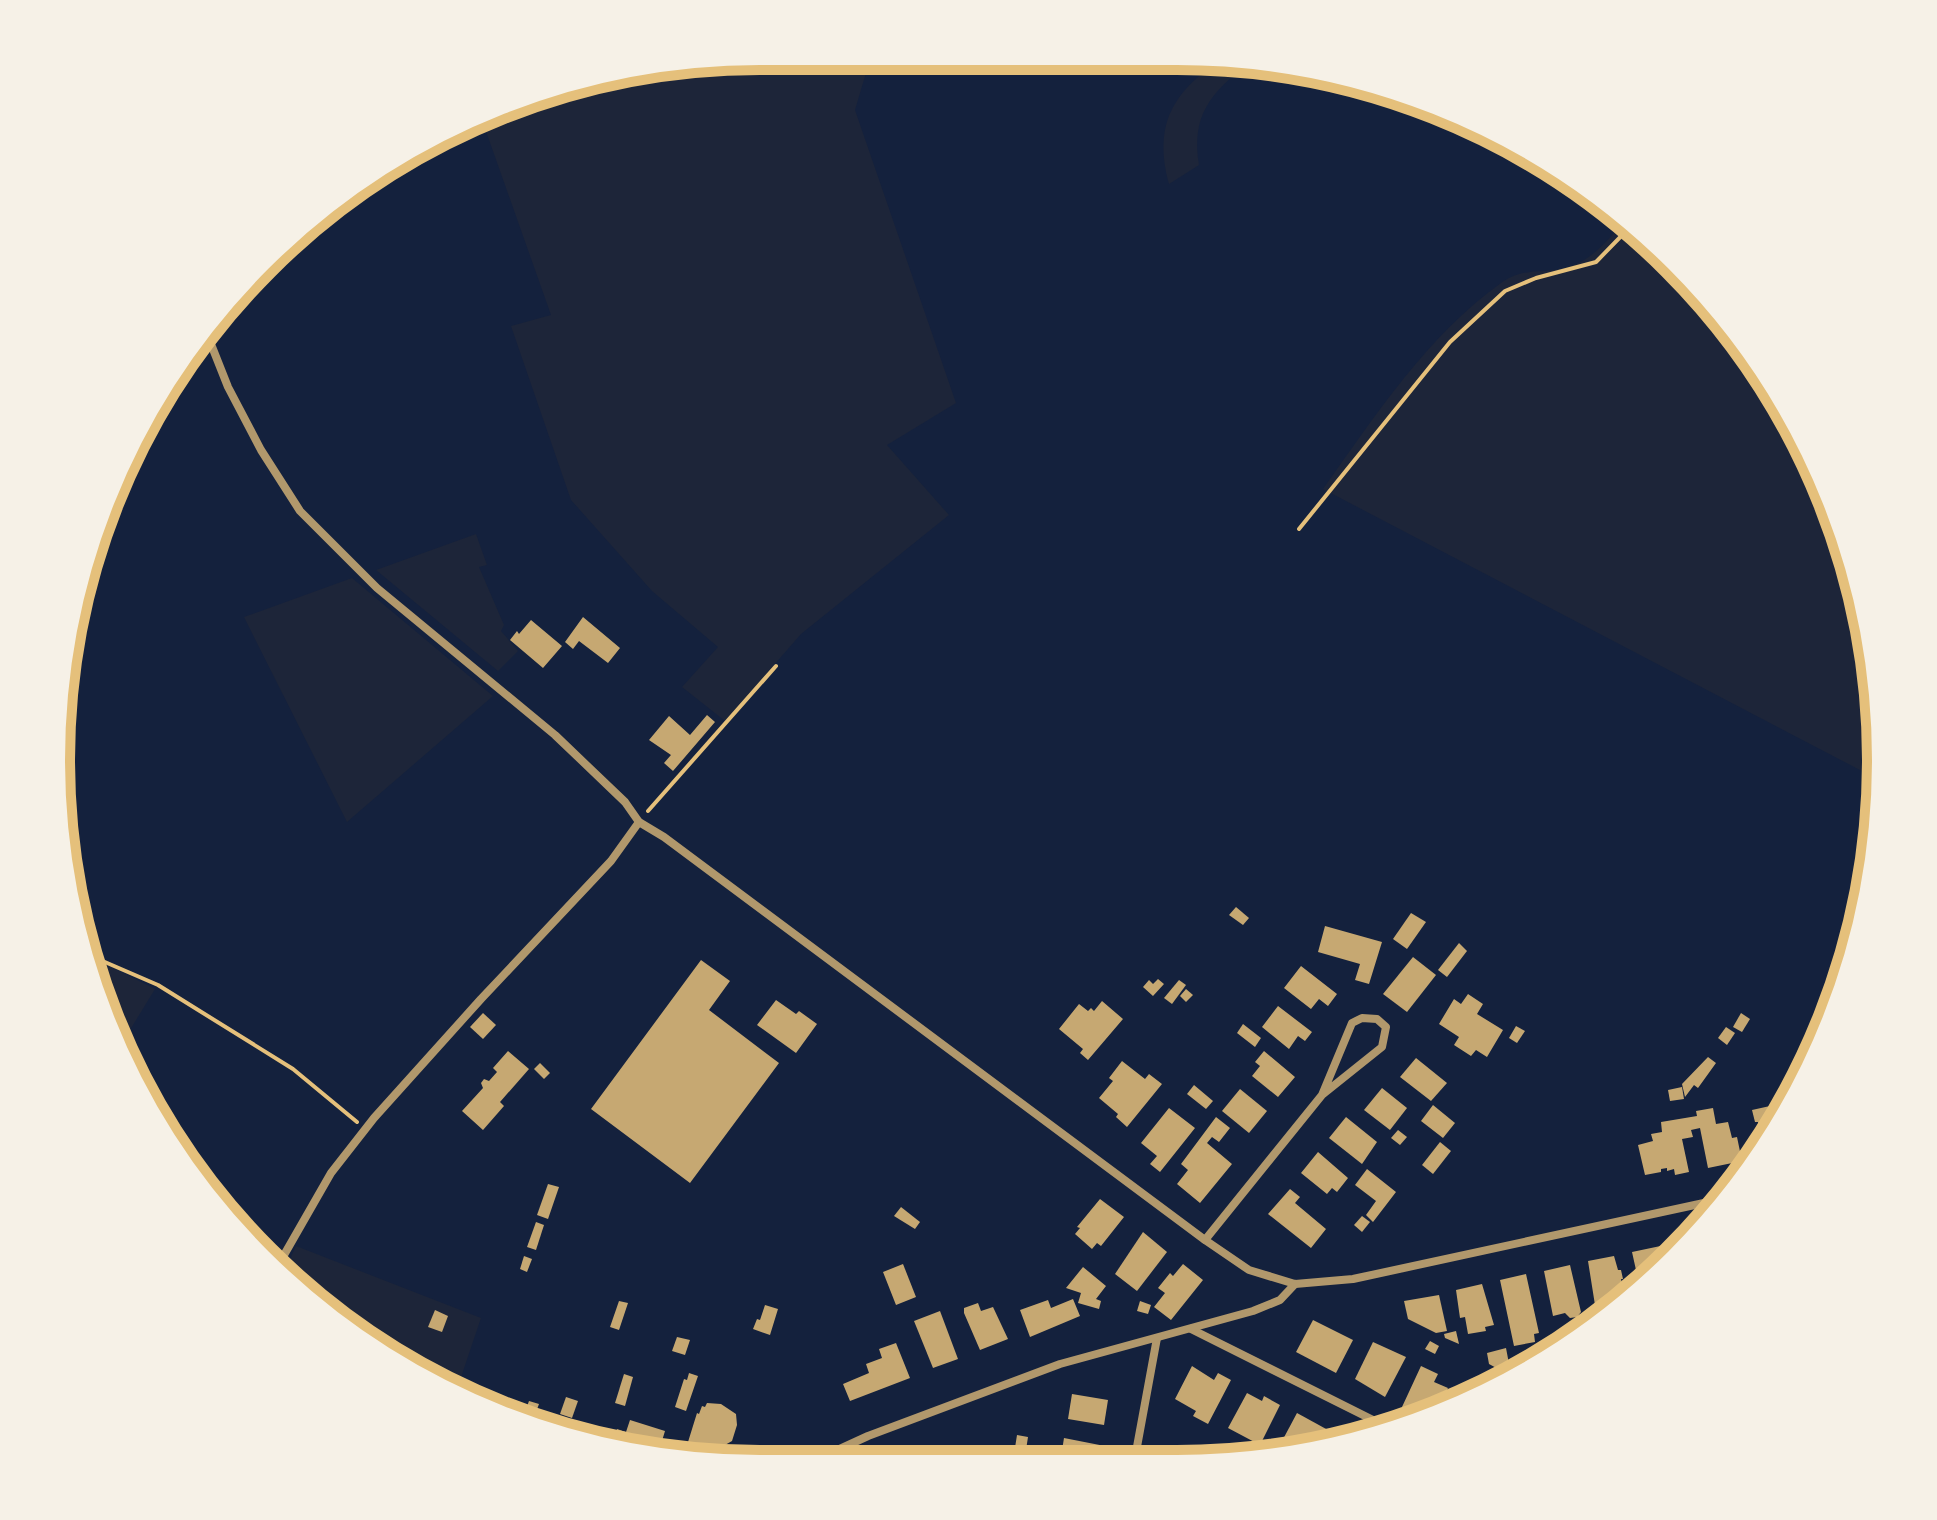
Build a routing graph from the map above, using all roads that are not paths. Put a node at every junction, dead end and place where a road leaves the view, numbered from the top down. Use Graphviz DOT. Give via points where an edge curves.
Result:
graph roads {
  1 [pos="211,343"];
  2 [pos="639,822"];
  3 [pos="1322,1095"];
  4 [pos="1706,1203"];
  5 [pos="1205,1240"];
  6 [pos="282,1258"];
  7 [pos="1295,1284"];
  8 [pos="1191,1329"];
  9 [pos="1157,1338"];
  10 [pos="1374,1421"];
  11 [pos="838,1450"];
  12 [pos="1136,1450"];
  1 -- 2 [label="street" via="261,450 300,511 377,588 555,735"];
  2 -- 5 [label="street"];
  2 -- 6 [label="street" via="611,861 365,1129 331,1173"];
  3 -- 3 [label="street" via="1382,1047 1386,1027 1377,1019 1352,1023"];
  3 -- 5 [label="street"];
  4 -- 7 [label="street" via="1353,1279"];
  5 -- 7 [label="street" via="1249,1270"];
  7 -- 8 [label="street" via="1280,1300"];
  8 -- 9 [label="street"];
  8 -- 10 [label="street"];
  9 -- 11 [label="street" via="1060,1364"];
  9 -- 12 [label="street"];
}
